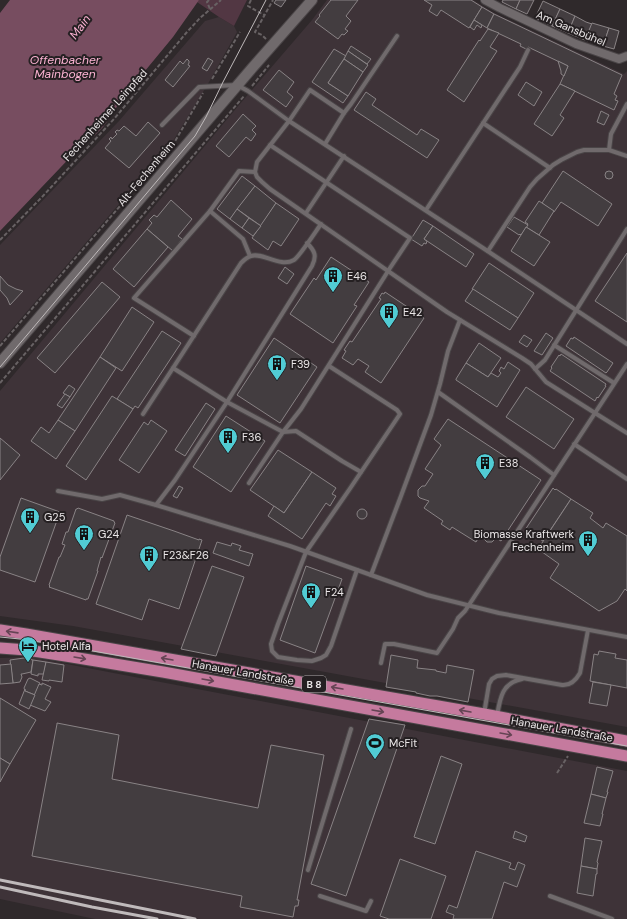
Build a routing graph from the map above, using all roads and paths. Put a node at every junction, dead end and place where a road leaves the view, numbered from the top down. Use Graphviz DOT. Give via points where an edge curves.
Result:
graph roads {
  1 [pos="208,0"];
  2 [pos="220,0"];
  3 [pos="251,0"];
  4 [pos="273,0"];
  5 [pos="312,0"];
  6 [pos="485,0"];
  7 [pos="210,9"];
  8 [pos="265,15"];
  9 [pos="240,32"];
  10 [pos="397,36"];
  11 [pos="273,44"];
  12 [pos="528,50"];
  13 [pos="627,56"];
  14 [pos="273,60"];
  15 [pos="207,86"];
  16 [pos="237,86"];
  17 [pos="248,91"];
  18 [pos="627,104"];
  19 [pos="344,113"];
  20 [pos="289,121"];
  21 [pos="483,124"];
  22 [pos="162,125"];
  23 [pos="325,144"];
  24 [pos="270,145"];
  25 [pos="609,150"];
  26 [pos="344,156"];
  27 [pos="627,156"];
  28 [pos="550,168"];
  29 [pos="255,172"];
  30 [pos="327,182"];
  31 [pos="426,210"];
  32 [pos="210,211"];
  33 [pos="306,214"];
  34 [pos="321,224"];
  35 [pos="627,229"];
  36 [pos="0,240"];
  37 [pos="307,243"];
  38 [pos="488,251"];
  39 [pos="250,256"];
  40 [pos="388,271"];
  41 [pos="577,310"];
  42 [pos="460,320"];
  43 [pos="194,336"];
  44 [pos="627,344"];
  45 [pos="554,345"];
  46 [pos="0,346"];
  47 [pos="0,363"];
  48 [pos="627,364"];
  49 [pos="329,366"];
  50 [pos="173,368"];
  51 [pos="535,369"];
  52 [pos="0,383"];
  53 [pos="614,383"];
  54 [pos="438,392"];
  55 [pos="227,402"];
  56 [pos="595,413"];
  57 [pos="143,414"];
  58 [pos="283,432"];
  59 [pos="627,433"];
  60 [pos="574,444"];
  61 [pos="361,472"];
  62 [pos="554,475"];
  63 [pos="627,479"];
  64 [pos="249,483"];
  65 [pos="58,491"];
  66 [pos="156,505"];
  67 [pos="306,552"];
  68 [pos="357,570"];
  69 [pos="370,575"];
  70 [pos="468,605"];
  71 [pos="0,630"];
  72 [pos="588,630"];
  73 [pos="627,637"];
  74 [pos="0,648"];
  75 [pos="381,663"];
  76 [pos="525,678"];
  77 [pos="484,714"];
  78 [pos="497,717"];
  79 [pos="351,729"];
  80 [pos="627,740"];
  81 [pos="570,754"];
  82 [pos="627,756"];
  83 [pos="557,773"];
  84 [pos="308,870"];
  85 [pos="320,896"];
  86 [pos="550,896"];
  87 [pos="371,901"];
  88 [pos="612,919"];
  1 -- 7 [label="path"];
  2 -- 7 [label="path, Fechenheimer Leinpfad"];
  3 -- 8 [label="path" via="248,6"];
  4 -- 8 [label="path"];
  5 -- 11 [label="street, Alt-Fechenheim"];
  6 -- 13 [label="street, Am Gansbühel" via="576,44 619,59"];
  7 -- 36 [label="path, Fechenheimer Leinpfad" via="187,32 114,118"];
  8 -- 11 [label="path" via="254,32"];
  9 -- 15 [label="path"];
  10 -- 19 [label="lane"];
  11 -- 16 [label="street, Alt-Fechenheim"];
  12 -- 21 [label="lane"];
  14 -- 17 [label="path"];
  15 -- 16 [label="lane"];
  15 -- 22 [label="lane" via="199,87"];
  15 -- 46 [label="path" via="174,142"];
  16 -- 17 [label="lane"];
  16 -- 47 [label="street, Alt-Fechenheim"];
  17 -- 20 [label="lane"];
  17 -- 52 [label="path"];
  18 -- 25 [label="lane" via="611,134"];
  19 -- 20 [label="lane" via="310,90"];
  19 -- 23 [label="lane"];
  20 -- 23 [label="lane"];
  20 -- 24 [label="lane"];
  21 -- 28 [label="lane"];
  21 -- 31 [label="lane"];
  23 -- 26 [label="lane"];
  24 -- 29 [label="lane" via="257,162"];
  24 -- 30 [label="lane"];
  25 -- 27 [label="lane"];
  25 -- 28 [label="lane" via="584,150"];
  26 -- 30 [label="lane"];
  26 -- 31 [label="lane"];
  28 -- 38 [label="lane" via="530,187"];
  29 -- 32 [label="lane" via="239,171"];
  29 -- 33 [label="lane" via="266,186"];
  30 -- 33 [label="lane"];
  30 -- 40 [label="lane" via="410,238"];
  31 -- 38 [label="lane"];
  32 -- 39 [label="lane" via="243,239"];
  32 -- 43 [label="lane" via="134,298"];
  33 -- 34 [label="lane"];
  34 -- 37 [label="lane"];
  34 -- 40 [label="lane"];
  35 -- 41 [label="lane"];
  37 -- 39 [label="lane" via="295,260 288,262"];
  37 -- 55 [label="lane" via="314,254 312,266"];
  38 -- 41 [label="lane"];
  39 -- 43 [label="lane" via="241,263"];
  40 -- 42 [label="lane"];
  40 -- 49 [label="lane"];
  41 -- 44 [label="lane"];
  41 -- 45 [label="lane"];
  42 -- 51 [label="lane" via="510,350"];
  42 -- 54 [label="lane" via="448,350"];
  43 -- 50 [label="lane"];
  45 -- 51 [label="lane" via="545,360"];
  45 -- 53 [label="lane"];
  48 -- 53 [label="lane"];
  49 -- 58 [label="lane"];
  49 -- 61 [label="lane" via="400,414"];
  50 -- 55 [label="lane"];
  50 -- 57 [label="lane"];
  51 -- 56 [label="lane" via="546,382"];
  53 -- 56 [label="lane"];
  54 -- 62 [label="lane"];
  54 -- 69 [label="lane"];
  55 -- 58 [label="lane"];
  55 -- 66 [label="lane"];
  56 -- 59 [label="lane"];
  56 -- 60 [label="lane"];
  58 -- 61 [label="lane" via="296,431"];
  58 -- 64 [label="lane"];
  60 -- 62 [label="lane"];
  60 -- 63 [label="lane"];
  61 -- 67 [label="lane"];
  62 -- 70 [label="lane"];
  65 -- 66 [label="lane" via="102,499 120,495"];
  66 -- 67 [label="lane"];
  67 -- 68 [label="lane"];
  67 -- 68 [label="lane" via="271,644 272,651 278,657 312,661 326,655"];
  68 -- 69 [label="lane"];
  69 -- 70 [label="lane" via="427,595"];
  70 -- 72 [label="lane" via="499,614"];
  70 -- 75 [label="lane" via="436,652 385,644"];
  77 -- 71 [label="main road, Hanauer Landstraße / B 8, one-way"];
  72 -- 73 [label="lane"];
  72 -- 76 [label="lane" via="580,673 574,682 566,686"];
  74 -- 82 [label="main road, Hanauer Landstraße / B 8, one-way" via="163,672"];
  76 -- 77 [label="lane" via="501,674 492,679"];
  76 -- 78 [label="lane" via="511,682 506,687 501,696"];
  77 -- 78 [label="main road, Hanauer Landstraße / B 8"];
  78 -- 80 [label="main road, Hanauer Landstraße / B 8"];
  79 -- 84 [label="lane"];
  81 -- 83 [label="path"];
  85 -- 87 [label="lane" via="366,912"];
  86 -- 88 [label="lane"];
}
